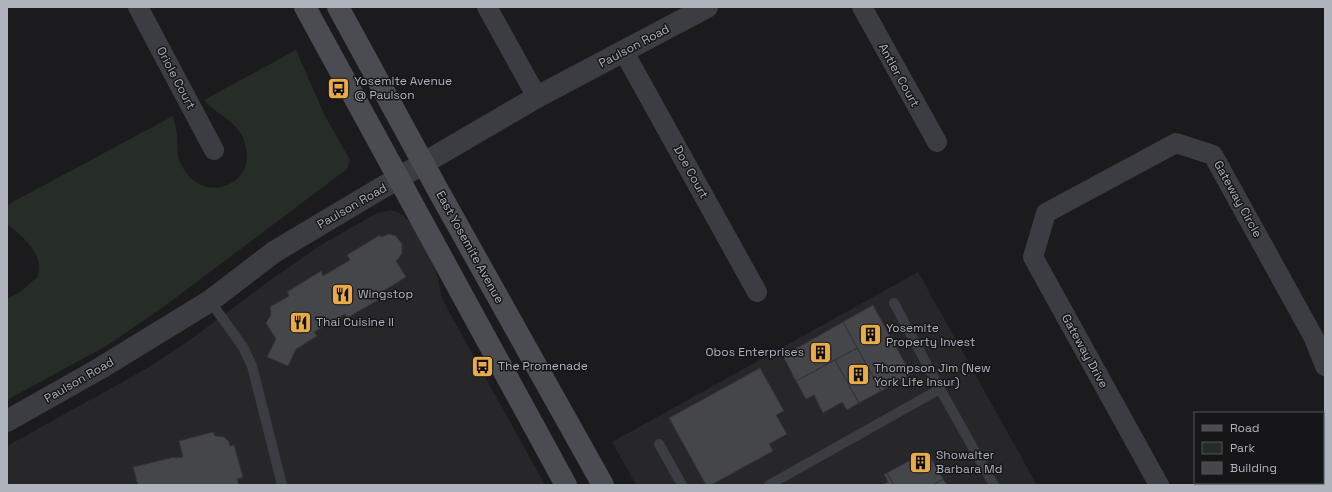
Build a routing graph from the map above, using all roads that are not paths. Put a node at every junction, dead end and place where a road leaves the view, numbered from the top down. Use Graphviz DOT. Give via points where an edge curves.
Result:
graph roads {
  1 [pos="138,7"];
  2 [pos="305,7"];
  3 [pos="338,7"];
  4 [pos="487,7"];
  5 [pos="707,7"];
  6 [pos="862,7"];
  7 [pos="624,52"];
  8 [pos="537,97"];
  9 [pos="937,142"];
  10 [pos="214,150"];
  11 [pos="424,164"];
  12 [pos="399,178"];
  13 [pos="1046,213"];
  14 [pos="757,292"];
  15 [pos="210,300"];
  16 [pos="894,303"];
  17 [pos="1325,366"];
  18 [pos="940,389"];
  19 [pos="7,421"];
  20 [pos="659,444"];
  21 [pos="282,485"];
  22 [pos="566,485"];
  23 [pos="603,485"];
  24 [pos="682,485"];
  25 [pos="768,485"];
  26 [pos="994,485"];
  27 [pos="1160,485"];
  1 -- 10 [label="street, Oriole Court"];
  2 -- 12 [label="main road"];
  3 -- 11 [label="main road, East Yosemite Avenue"];
  4 -- 8 [label="street"];
  5 -- 7 [label="street, Paulson Road"];
  6 -- 9 [label="street, Antler Court"];
  7 -- 8 [label="street, Paulson Road"];
  7 -- 14 [label="street, Doe Court"];
  8 -- 11 [label="street, Paulson Road"];
  11 -- 12 [label="street, Paulson Road"];
  11 -- 23 [label="main road, East Yosemite Avenue"];
  12 -- 15 [label="street, Paulson Road" via="274,252"];
  12 -- 22 [label="main road"];
  13 -- 17 [label="street, Gateway Circle" via="1176,144 1214,155 1314,338"];
  13 -- 27 [label="street, Gateway Drive" via="1033,257"];
  15 -- 19 [label="street, Paulson Road" via="99,369"];
  15 -- 21 [label="lane" via="243,347 252,366"];
  16 -- 18 [label="lane"];
  18 -- 25 [label="lane"];
  18 -- 26 [label="lane"];
  20 -- 24 [label="lane"];
}
